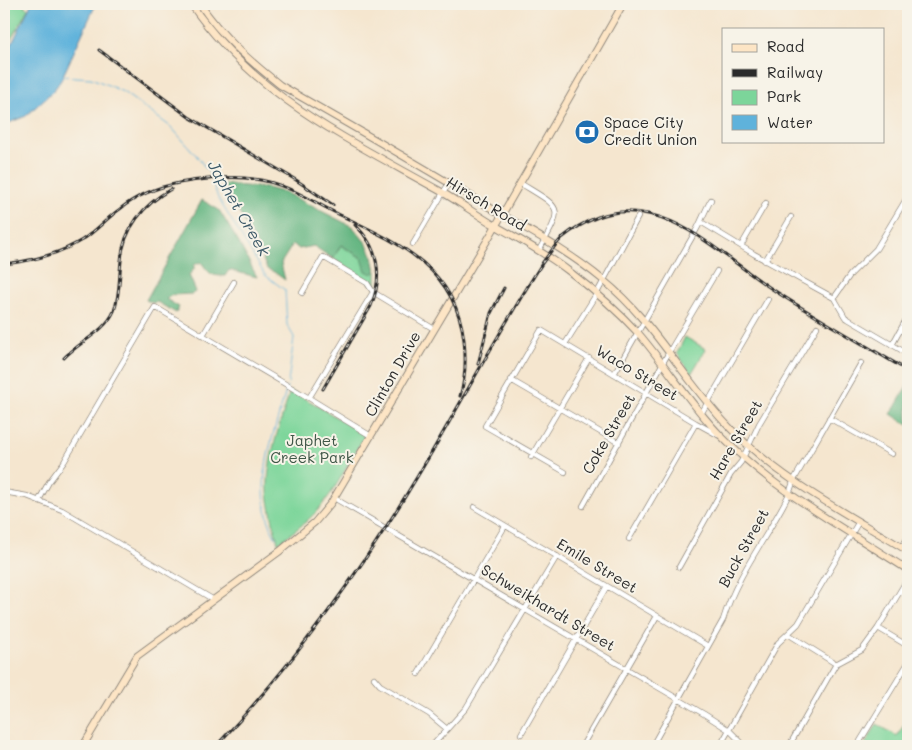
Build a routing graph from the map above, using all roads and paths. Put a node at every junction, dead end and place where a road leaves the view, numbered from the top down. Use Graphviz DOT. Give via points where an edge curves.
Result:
graph roads {
  1 [pos="191,4"];
  2 [pos="200,4"];
  3 [pos="623,4"];
  4 [pos="449,183"];
  5 [pos="520,183"];
  6 [pos="443,193"];
  7 [pos="908,196"];
  8 [pos="710,200"];
  9 [pos="766,203"];
  10 [pos="502,214"];
  11 [pos="638,217"];
  12 [pos="791,217"];
  13 [pos="701,222"];
  14 [pos="496,226"];
  15 [pos="545,239"];
  16 [pos="413,244"];
  17 [pos="741,246"];
  18 [pos="539,250"];
  19 [pos="765,261"];
  20 [pos="717,271"];
  21 [pos="604,280"];
  22 [pos="234,282"];
  23 [pos="373,292"];
  24 [pos="302,293"];
  25 [pos="596,293"];
  26 [pos="834,298"];
  27 [pos="768,299"];
  28 [pos="908,316"];
  29 [pos="644,321"];
  30 [pos="816,327"];
  31 [pos="434,329"];
  32 [pos="638,333"];
  33 [pos="203,335"];
  34 [pos="565,344"];
  35 [pos="892,345"];
  36 [pos="669,352"];
  37 [pos="908,354"];
  38 [pos="589,358"];
  39 [pos="861,363"];
  40 [pos="663,364"];
  41 [pos="614,374"];
  42 [pos="511,380"];
  43 [pos="646,394"];
  44 [pos="307,397"];
  45 [pos="707,403"];
  46 [pos="560,409"];
  47 [pos="701,414"];
  48 [pos="829,418"];
  49 [pos="696,423"];
  50 [pos="371,436"];
  51 [pos="720,436"];
  52 [pos="619,443"];
  53 [pos="748,446"];
  54 [pos="892,454"];
  55 [pos="532,456"];
  56 [pos="743,458"];
  57 [pos="565,472"];
  58 [pos="793,482"];
  59 [pos="4,492"];
  60 [pos="789,494"];
  61 [pos="334,498"];
  62 [pos="39,500"];
  63 [pos="583,506"];
  64 [pos="474,508"];
  65 [pos="858,523"];
  66 [pos="505,526"];
  67 [pos="852,533"];
  68 [pos="908,537"];
  69 [pos="629,540"];
  70 [pos="905,549"];
  71 [pos="556,556"];
  72 [pos="679,567"];
  73 [pos="908,570"];
  74 [pos="908,578"];
  75 [pos="474,579"];
  76 [pos="607,586"];
  77 [pos="214,600"];
  78 [pos="525,610"];
  79 [pos="657,616"];
  80 [pos="878,628"];
  81 [pos="788,634"];
  82 [pos="575,640"];
  83 [pos="708,646"];
  84 [pos="908,646"];
  85 [pos="908,662"];
  86 [pos="836,664"];
  87 [pos="627,669"];
  88 [pos="418,674"];
  89 [pos="374,678"];
  90 [pos="679,700"];
  91 [pos="447,729"];
  92 [pos="728,730"];
  93 [pos="521,734"];
  94 [pos="84,746"];
  95 [pos="432,746"];
  96 [pos="463,746"];
  97 [pos="470,746"];
  98 [pos="582,746"];
  99 [pos="652,746"];
  100 [pos="720,746"];
  101 [pos="745,746"];
  102 [pos="789,746"];
  103 [pos="857,746"];
  1 -- 6 [label="main road, Hirsch Road" via="234,56 286,101 330,130"];
  2 -- 4 [label="main road, Hirsch Road" via="235,46 280,85"];
  3 -- 5 [label="main road, Clinton Drive"];
  4 -- 6 [label="street"];
  4 -- 10 [label="main road, Hirsch Road"];
  5 -- 10 [label="main road, Clinton Drive"];
  5 -- 15 [label="street" via="555,207 556,217"];
  6 -- 14 [label="main road, Hirsch Road"];
  6 -- 16 [label="street"];
  7 -- 26 [label="street" via="876,249 850,275"];
  8 -- 13 [label="street"];
  9 -- 17 [label="street"];
  10 -- 14 [label="main road, Clinton Drive"];
  10 -- 15 [label="main road, Hirsch Road"];
  11 -- 21 [label="street"];
  12 -- 19 [label="street"];
  13 -- 17 [label="street"];
  13 -- 29 [label="street"];
  14 -- 18 [label="main road, Hirsch Road"];
  14 -- 31 [label="main road, Clinton Drive"];
  15 -- 18 [label="street"];
  15 -- 21 [label="main road, Hirsch Road"];
  17 -- 19 [label="street"];
  18 -- 25 [label="main road, Hirsch Road"];
  19 -- 26 [label="street"];
  20 -- 36 [label="street, Coke Street"];
  21 -- 25 [label="street"];
  21 -- 29 [label="main road, Hirsch Road"];
  22 -- 33 [label="street"];
  23 -- 24 [label="street" via="367,283 323,257"];
  23 -- 31 [label="street"];
  23 -- 44 [label="street"];
  25 -- 32 [label="main road, Hirsch Road"];
  25 -- 34 [label="street"];
  26 -- 35 [label="street" via="845,317"];
  27 -- 45 [label="street"];
  28 -- 35 [label="street"];
  29 -- 32 [label="street"];
  29 -- 36 [label="main road, Hirsch Road"];
  30 -- 53 [label="street, Hare Street"];
  31 -- 50 [label="main road, Clinton Drive"];
  32 -- 40 [label="main road, Hirsch Road"];
  32 -- 41 [label="street"];
  33 -- 44 [label="street"];
  33 -- 62 [label="street" via="154,307"];
  34 -- 38 [label="street, Waco Street"];
  34 -- 42 [label="street, Waco Street" via="541,330"];
  35 -- 37 [label="street"];
  36 -- 40 [label="street, Coke Street"];
  36 -- 45 [label="main road, Hirsch Road"];
  38 -- 41 [label="street, Waco Street"];
  38 -- 46 [label="street"];
  39 -- 48 [label="street, Buck Street"];
  40 -- 43 [label="street, Coke Street"];
  40 -- 47 [label="main road, Hirsch Road"];
  41 -- 43 [label="street, Waco Street"];
  42 -- 46 [label="street"];
  42 -- 55 [label="street" via="485,426"];
  43 -- 49 [label="street, Waco Street"];
  43 -- 52 [label="street, Coke Street"];
  44 -- 50 [label="street"];
  45 -- 47 [label="street"];
  45 -- 53 [label="main road, Hirsch Road"];
  46 -- 52 [label="street"];
  46 -- 55 [label="street"];
  47 -- 51 [label="main road, Hirsch Road"];
  48 -- 54 [label="street"];
  48 -- 58 [label="street, Buck Street"];
  49 -- 51 [label="street, Waco Street"];
  49 -- 69 [label="street"];
  50 -- 61 [label="main road, Clinton Drive"];
  51 -- 56 [label="main road, Hirsch Road"];
  52 -- 63 [label="street, Coke Street"];
  53 -- 56 [label="street, Hare Street"];
  53 -- 58 [label="main road"];
  55 -- 57 [label="street"];
  56 -- 60 [label="main road"];
  56 -- 72 [label="street, Hare Street"];
  58 -- 60 [label="street, Buck Street"];
  58 -- 65 [label="main road"];
  59 -- 62 [label="street"];
  60 -- 67 [label="main road"];
  60 -- 83 [label="street, Buck Street" via="738,582 723,620"];
  61 -- 75 [label="street, Schweikhardt Street"];
  61 -- 77 [label="main road, Clinton Drive" via="315,522"];
  62 -- 77 [label="street" via="62,510"];
  64 -- 66 [label="street, Emile Street"];
  65 -- 67 [label="street"];
  65 -- 70 [label="main road"];
  66 -- 71 [label="street, Emile Street"];
  66 -- 75 [label="street"];
  67 -- 73 [label="main road"];
  67 -- 81 [label="street" via="798,624"];
  68 -- 70 [label="street"];
  71 -- 76 [label="street, Emile Street"];
  71 -- 78 [label="street"];
  74 -- 80 [label="street"];
  75 -- 78 [label="street, Schweikhardt Street"];
  75 -- 88 [label="street"];
  76 -- 79 [label="street, Emile Street"];
  76 -- 82 [label="street"];
  77 -- 94 [label="main road, Clinton Drive" via="137,656"];
  78 -- 82 [label="street, Schweikhardt Street"];
  78 -- 91 [label="street" via="466,708"];
  79 -- 83 [label="street, Emile Street"];
  79 -- 87 [label="street"];
  80 -- 84 [label="street"];
  80 -- 86 [label="street" via="862,650"];
  81 -- 86 [label="street"];
  81 -- 92 [label="street" via="778,643"];
  82 -- 87 [label="street, Schweikhardt Street"];
  82 -- 93 [label="street"];
  83 -- 90 [label="street, Buck Street"];
  85 -- 103 [label="street"];
  86 -- 102 [label="street"];
  87 -- 90 [label="street, Schweikhardt Street"];
  87 -- 98 [label="street"];
  89 -- 91 [label="street"];
  90 -- 92 [label="street, Schweikhardt Street"];
  90 -- 99 [label="street, Buck Street"];
  91 -- 95 [label="street"];
  92 -- 100 [label="street"];
  92 -- 101 [label="street, Schweikhardt Street"];
  96 -- 97 [label="street"];
}
